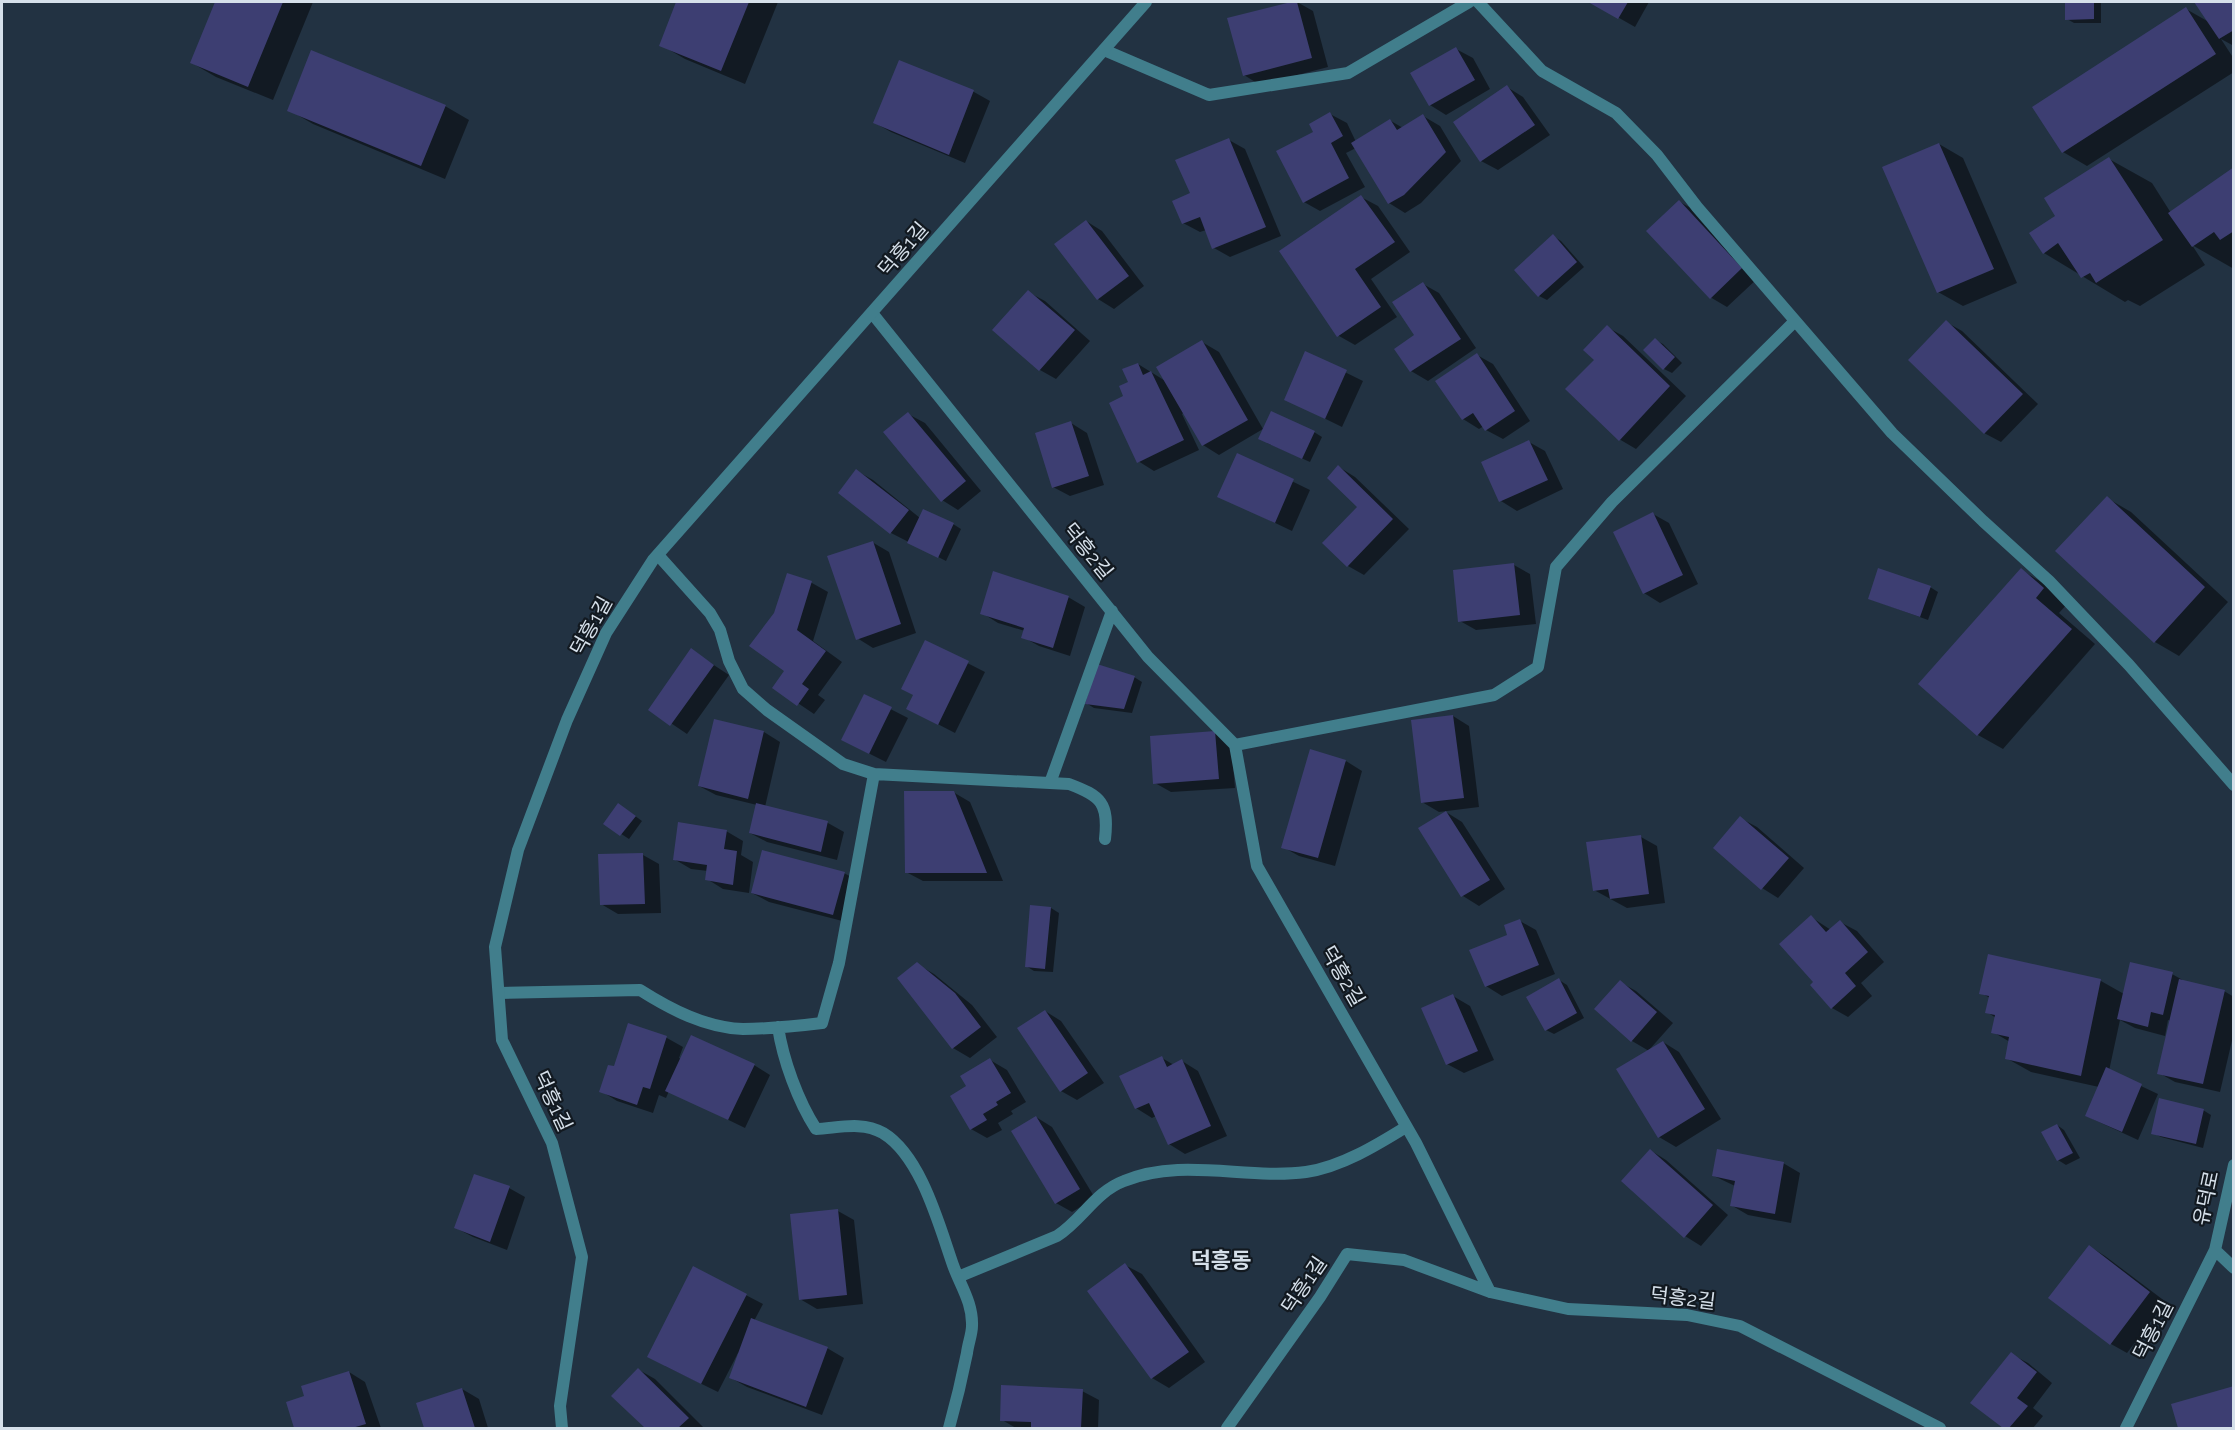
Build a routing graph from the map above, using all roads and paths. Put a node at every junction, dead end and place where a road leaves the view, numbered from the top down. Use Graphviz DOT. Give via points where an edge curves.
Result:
graph roads {
  1 [pos="1146,2"];
  2 [pos="1469,2"];
  3 [pos="1478,2"];
  4 [pos="1104,50"];
  5 [pos="872,313"];
  6 [pos="1795,321"];
  7 [pos="658,555"];
  8 [pos="1112,611"];
  9 [pos="1234,746"];
  10 [pos="874,774"];
  11 [pos="1050,783"];
  12 [pos="2234,785"];
  13 [pos="1105,838"];
  14 [pos="499,993"];
  15 [pos="778,1027"];
  16 [pos="1406,1127"];
  17 [pos="2234,1165"];
  18 [pos="2215,1250"];
  19 [pos="2234,1268"];
  20 [pos="958,1277"];
  21 [pos="1490,1292"];
  22 [pos="562,1428"];
  23 [pos="948,1428"];
  24 [pos="1227,1428"];
  25 [pos="1940,1428"];
  26 [pos="2126,1428"];
  1 -- 4 [label="street, 덕흥1길"];
  2 -- 4 [label="street" via="1348,73 1209,95"];
  3 -- 6 [label="street" via="1542,72 1624,121"];
  4 -- 5 [label="street, 덕흥1길"];
  5 -- 7 [label="street, 덕흥1길"];
  5 -- 8 [label="street, 덕흥2길"];
  6 -- 9 [label="street" via="1612,502 1556,567 1538,667 1494,695"];
  6 -- 12 [label="street" via="1892,433 2049,580"];
  7 -- 10 [label="street" via="710,613 743,689 843,764"];
  7 -- 14 [label="street, 덕흥1길" via="606,633 567,720 518,850 495,947"];
  8 -- 9 [label="street, 덕흥2길" via="1148,657"];
  8 -- 11 [label="street"];
  9 -- 16 [label="street, 덕흥2길" via="1257,866"];
  10 -- 11 [label="street"];
  10 -- 15 [label="street" via="839,963 822,1023"];
  11 -- 13 [label="street" via="1069,784 1090,792 1104,806"];
  14 -- 15 [label="street" via="640,990 695,1019 741,1029"];
  14 -- 22 [label="street, 덕흥1길" via="502,1040 552,1143 582,1257 560,1406"];
  15 -- 20 [label="street" via="804,1111 816,1129 860,1125 892,1140 923,1184"];
  16 -- 20 [label="street" via="1361,1154 1307,1172 1196,1169 1125,1180 1106,1190 1057,1236"];
  16 -- 21 [label="street, 덕흥2길"];
  17 -- 18 [label="street, 유덕로"];
  18 -- 19 [label="street, 유덕로"];
  18 -- 26 [label="street, 덕흥1길"];
  20 -- 23 [label="street" via="969,1301 972,1326"];
  21 -- 24 [label="street, 덕흥1길" via="1404,1260 1347,1254"];
  21 -- 25 [label="street, 덕흥2길" via="1568,1309 1687,1315 1740,1326"];
}
